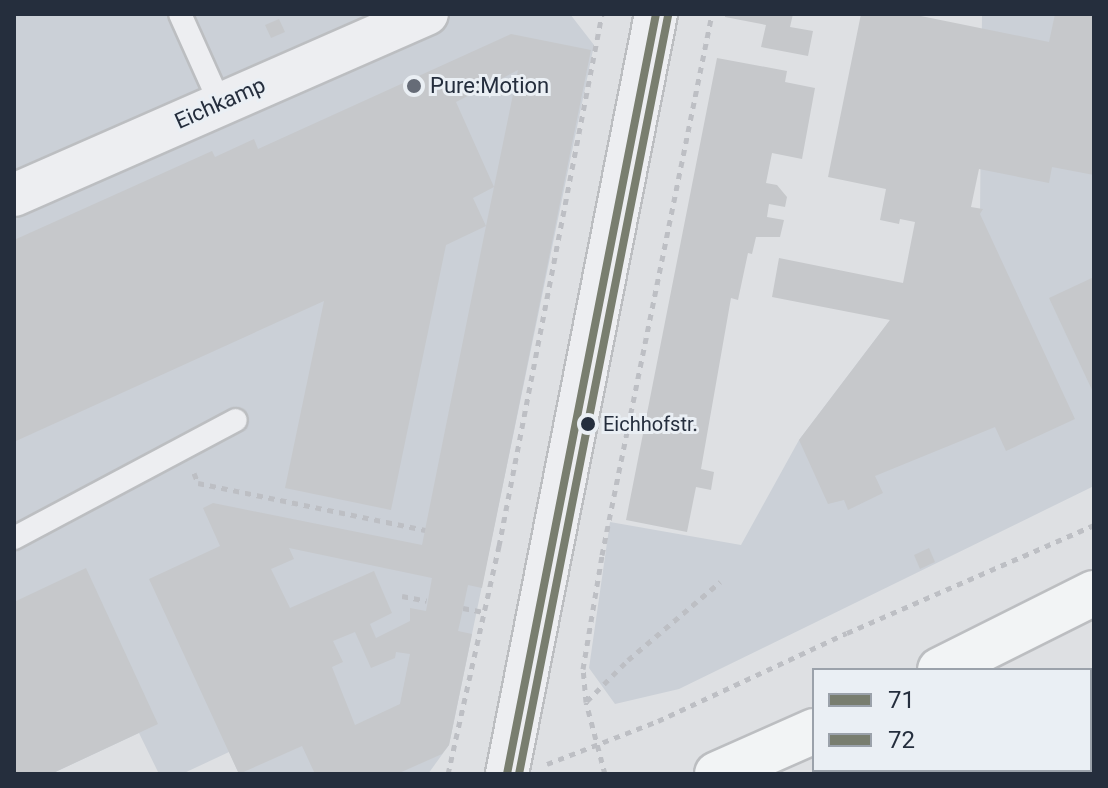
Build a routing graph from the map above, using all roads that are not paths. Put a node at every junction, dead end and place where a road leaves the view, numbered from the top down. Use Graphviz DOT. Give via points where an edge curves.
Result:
graph roads {
  1 [pos="427,14"];
  2 [pos="656,14"];
  3 [pos="186,16"];
  4 [pos="220,103"];
  5 [pos="14,195"];
  6 [pos="236,420"];
  7 [pos="14,538"];
  8 [pos="1094,593"];
  9 [pos="944,668"];
  10 [pos="812,732"];
  11 [pos="522,771"];
  12 [pos="717,774"];
  1 -- 4 [label="street, Eichkamp"];
  2 -- 11 [label="street"];
  3 -- 4 [label="lane"];
  4 -- 5 [label="street, Eichkamp"];
  6 -- 7 [label="lane"];
  8 -- 9 [label="main road"];
  10 -- 12 [label="main road"];
}
